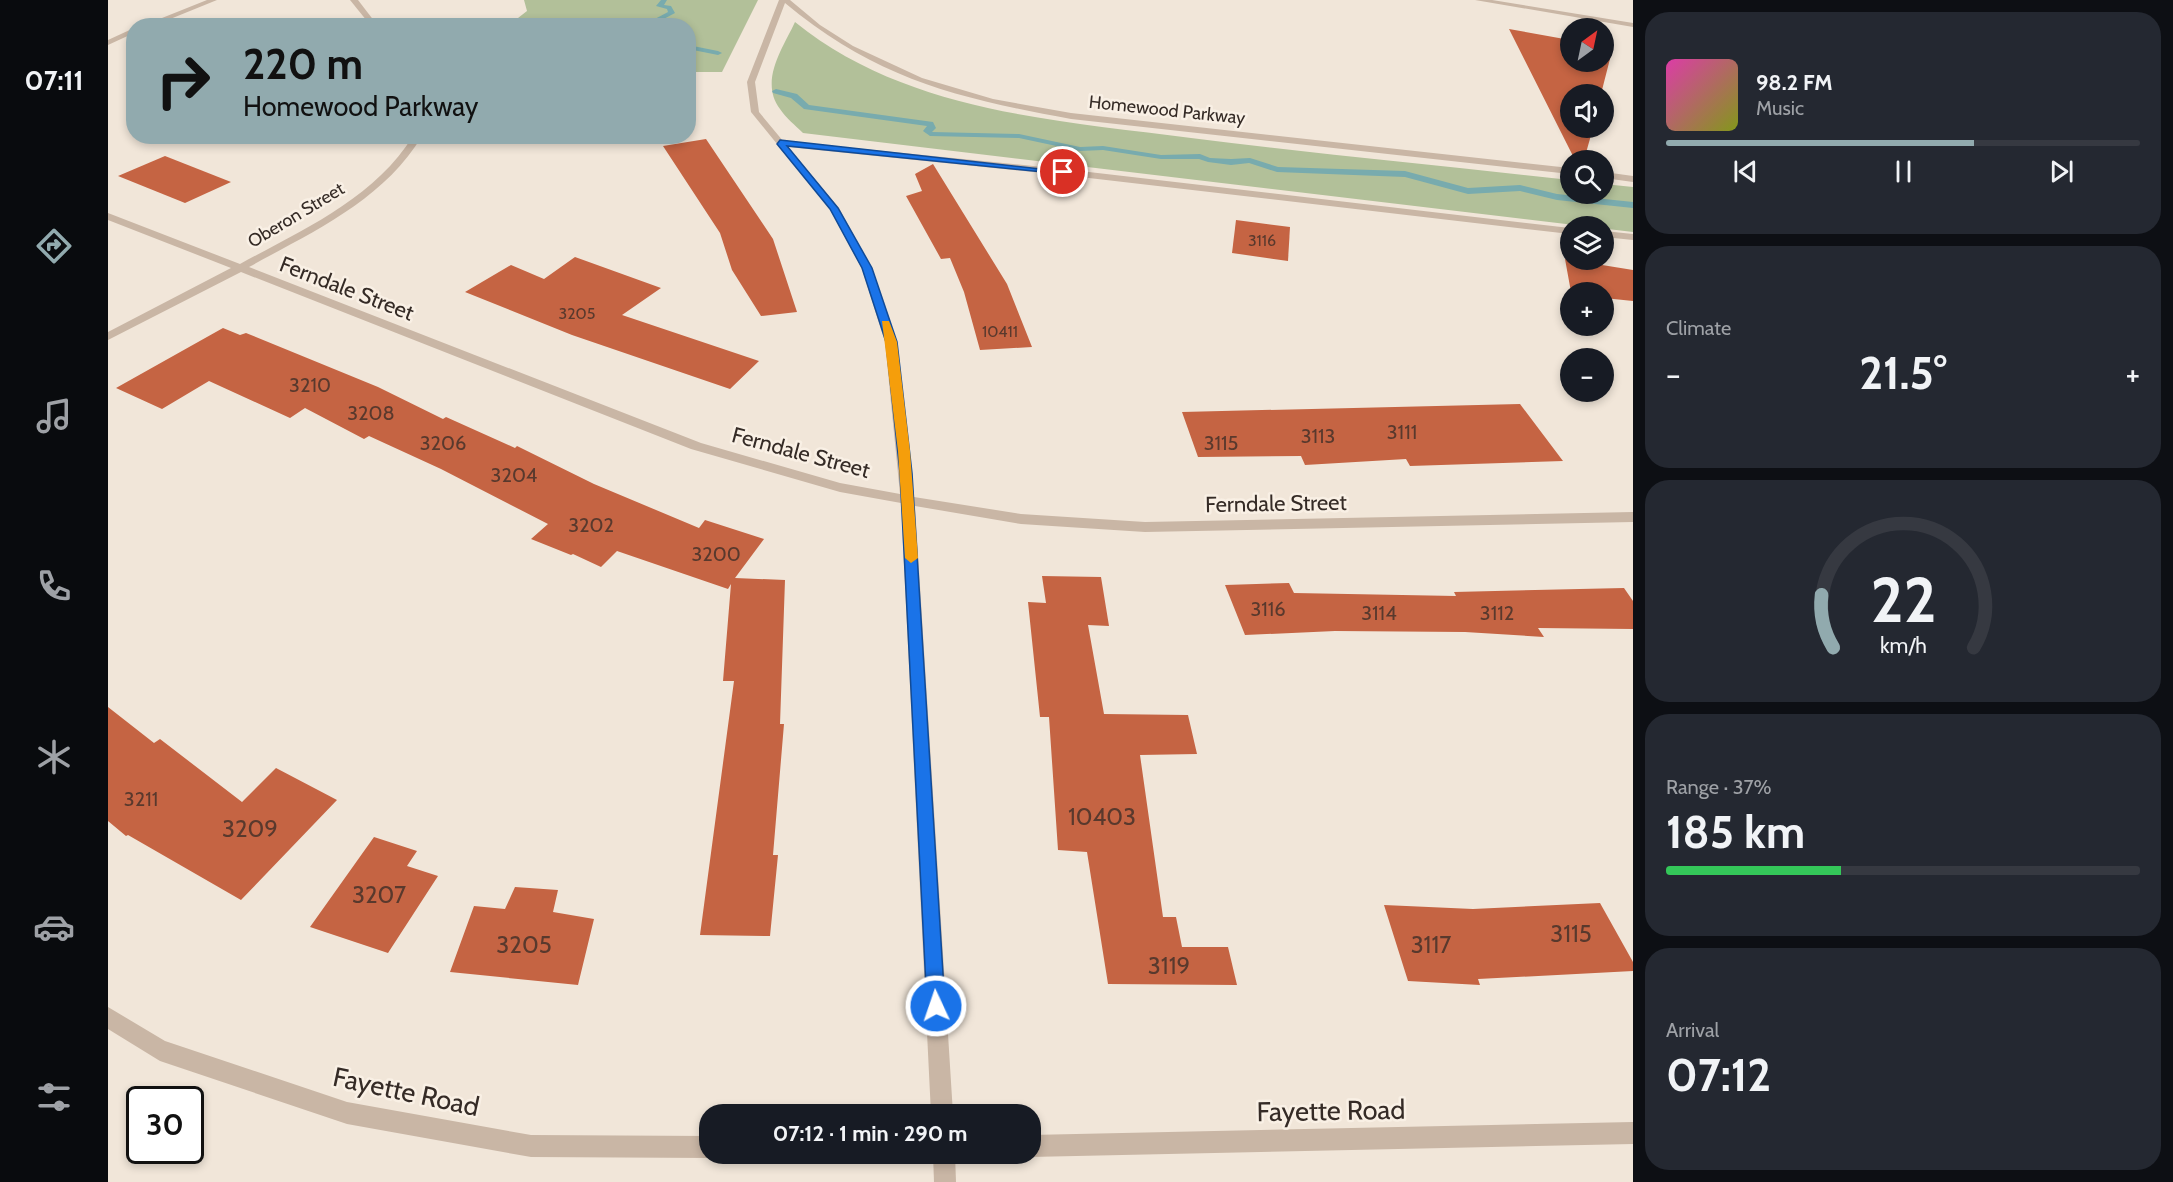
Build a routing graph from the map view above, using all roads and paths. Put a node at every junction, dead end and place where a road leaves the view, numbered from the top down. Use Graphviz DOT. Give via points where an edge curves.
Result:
graph roads {
  1 [pos="213,0"];
  2 [pos="354,0"];
  3 [pos="785,0"];
  4 [pos="1479,0"];
  5 [pos="166,18"];
  6 [pos="369,18"];
  7 [pos="1633,25"];
  8 [pos="126,34"];
  9 [pos="108,43"];
  10 [pos="780,143"];
  11 [pos="415,144"];
  12 [pos="1560,170"];
  13 [pos="1614,176"];
  14 [pos="1633,179"];
  15 [pos="108,216"];
  16 [pos="1560,230"];
  17 [pos="1614,235"];
  18 [pos="1633,237"];
  19 [pos="239,268"];
  20 [pos="108,337"];
  21 [pos="907,500"];
  22 [pos="1633,517"];
  23 [pos="108,1017"];
  24 [pos="941,1104"];
  25 [pos="1633,1133"];
  26 [pos="1041,1146"];
  27 [pos="699,1147"];
  28 [pos="944,1164"];
  29 [pos="945,1182"];
  1 -- 5 [label="street"];
  2 -- 6 [label="street"];
  3 -- 10 [label="street" via="751,82 755,112"];
  3 -- 12 [label="street, Homewood Parkway" via="856,54 913,80 993,103 1071,116"];
  4 -- 7 [label="street"];
  8 -- 9 [label="street"];
  10 -- 16 [label="street"];
  10 -- 21 [label="street" via="834,208 867,268 891,342"];
  11 -- 19 [label="street, Oberon Street" via="393,170 339,212"];
  13 -- 14 [label="street"];
  15 -- 19 [label="street, Ferndale Street"];
  17 -- 18 [label="street"];
  19 -- 20 [label="street, Oberon Street"];
  19 -- 21 [label="street, Ferndale Street" via="696,446 840,487"];
  21 -- 22 [label="street, Ferndale Street" via="1021,519 1145,527"];
  21 -- 24 [label="street"];
  23 -- 27 [label="street, Fayette Road" via="160,1050 347,1113 531,1146"];
  25 -- 26 [label="street, Fayette Road"];
  28 -- 29 [label="street"];
}
